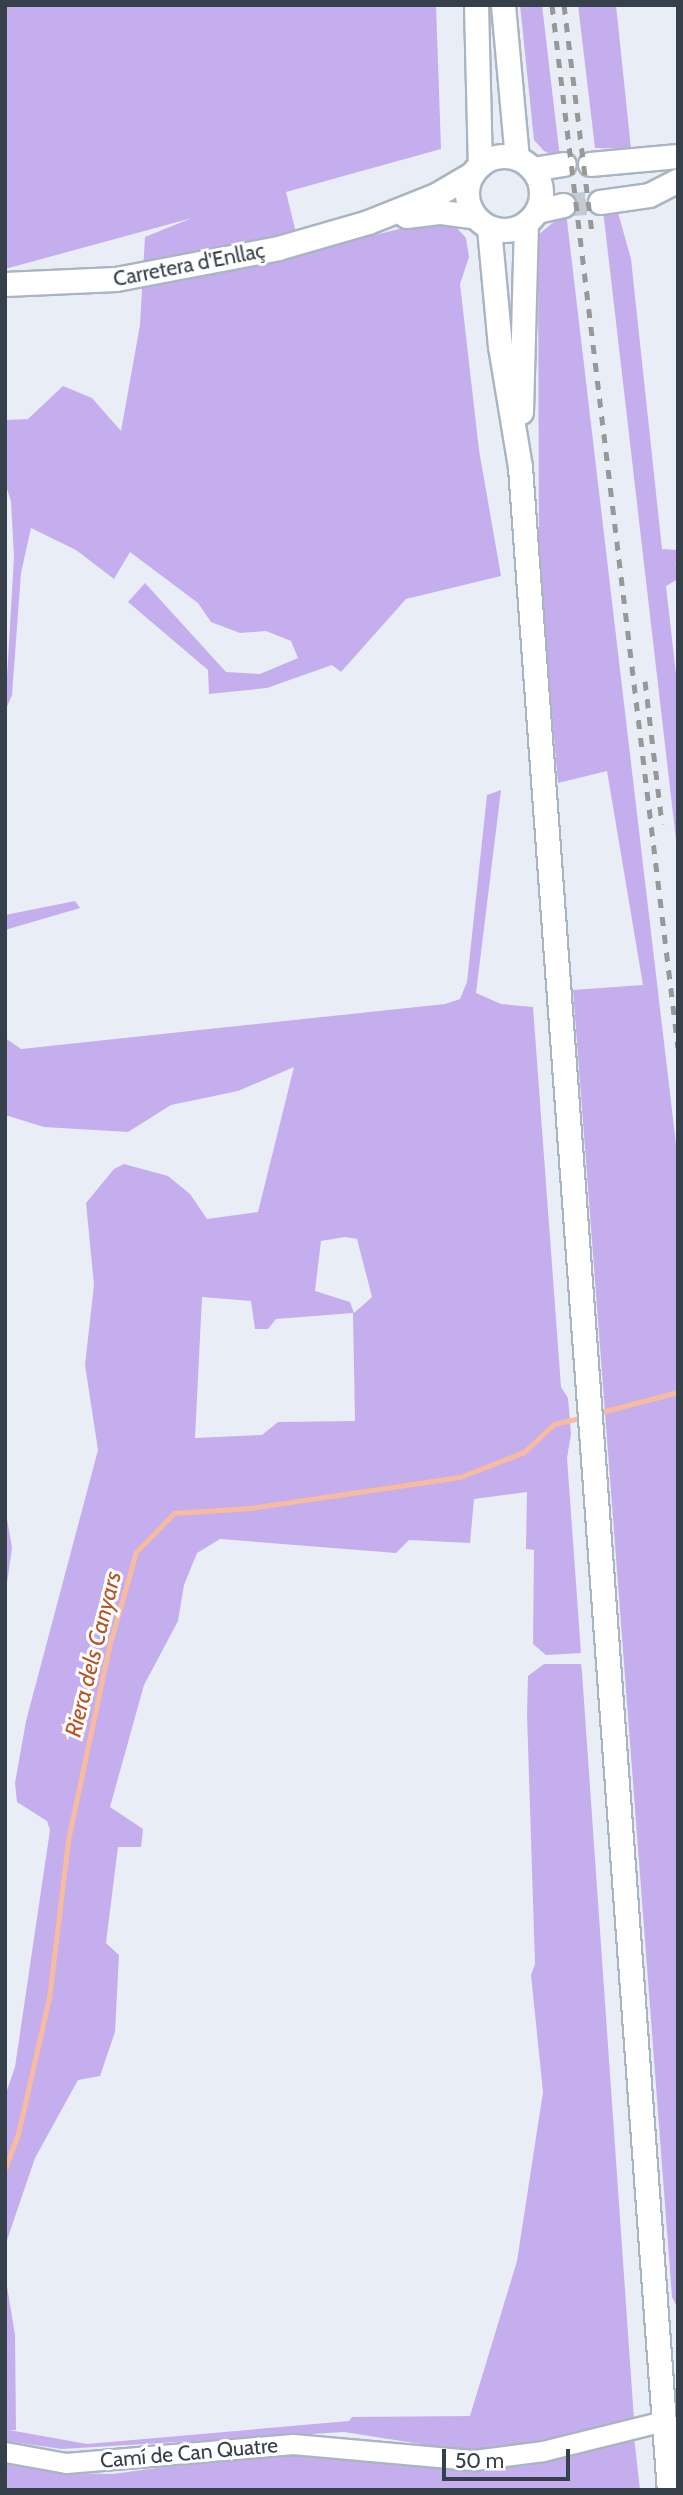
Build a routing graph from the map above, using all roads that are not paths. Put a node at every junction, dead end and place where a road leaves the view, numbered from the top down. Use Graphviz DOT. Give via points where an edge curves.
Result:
graph roads {
  1 [pos="475,5"];
  2 [pos="503,5"];
  3 [pos="678,158"];
  4 [pos="525,163"];
  5 [pos="564,164"];
  6 [pos="590,164"];
  7 [pos="477,169"];
  8 [pos="678,180"];
  9 [pos="649,195"];
  10 [pos="600,202"];
  11 [pos="562,205"];
  12 [pos="532,217"];
  13 [pos="368,222"];
  14 [pos="482,222"];
  15 [pos="5,284"];
  16 [pos="520,467"];
  17 [pos="657,2304"];
  18 [pos="678,2336"];
  19 [pos="678,2389"];
  20 [pos="664,2428"];
  21 [pos="5,2452"];
  22 [pos="669,2490"];
  1 -- 7 [label="street"];
  2 -- 4 [label="street"];
  3 -- 6 [label="street"];
  3 -- 9 [label="street"];
  4 -- 5 [label="street"];
  4 -- 7 [label="street" via="498,157"];
  4 -- 12 [label="street" via="541,191"];
  7 -- 13 [label="street" via="436,195"];
  7 -- 14 [label="street" via="467,201"];
  8 -- 9 [label="street"];
  9 -- 10 [label="street"];
  11 -- 12 [label="street"];
  12 -- 14 [label="street" via="508,230"];
  12 -- 16 [label="street"];
  13 -- 14 [label="street" via="441,212"];
  13 -- 15 [label="street, Carretera d'Enllaç" via="192,268 116,279"];
  14 -- 16 [label="street"];
  16 -- 17 [label="street"];
  17 -- 18 [label="street"];
  17 -- 20 [label="street"];
  19 -- 20 [label="street"];
  20 -- 21 [label="street, Camí de Can Quatre" via="474,2460 293,2444 66,2463"];
  20 -- 22 [label="street"];
}
